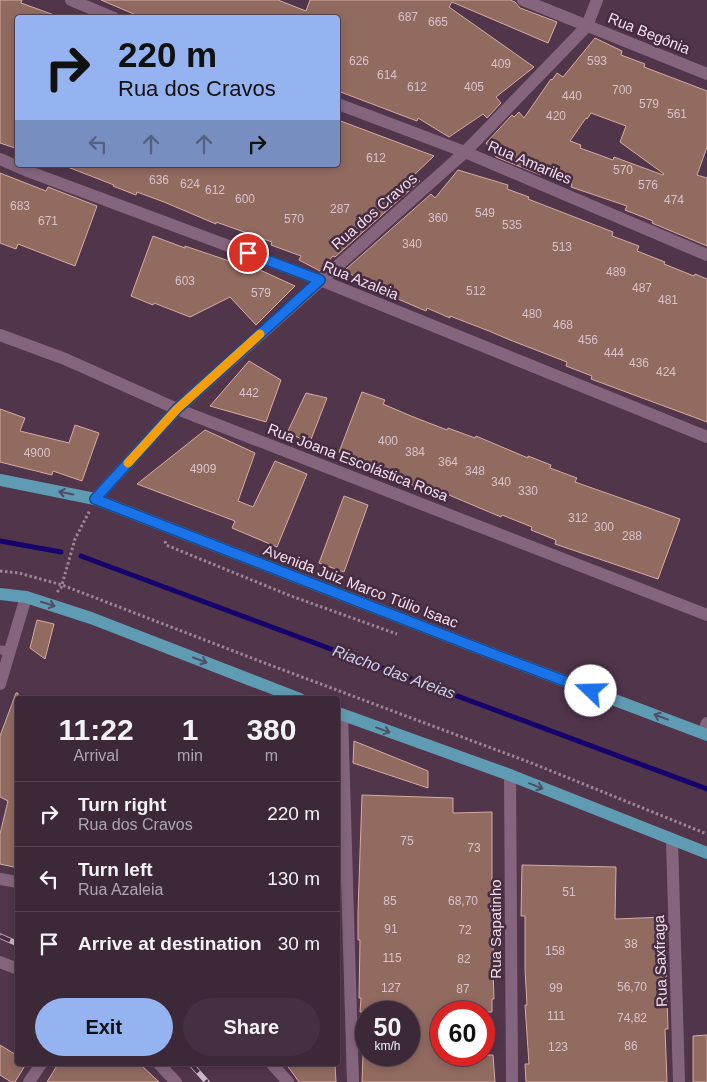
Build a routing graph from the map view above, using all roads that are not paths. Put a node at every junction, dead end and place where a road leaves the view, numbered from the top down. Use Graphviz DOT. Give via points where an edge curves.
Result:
graph roads {
  1 [pos="71,0"];
  2 [pos="523,0"];
  3 [pos="597,0"];
  4 [pos="107,15"];
  5 [pos="587,26"];
  6 [pos="707,74"];
  7 [pos="340,105"];
  8 [pos="465,152"];
  9 [pos="0,159"];
  10 [pos="15,166"];
  11 [pos="18,167"];
  12 [pos="707,255"];
  13 [pos="320,280"];
  14 [pos="0,335"];
  15 [pos="177,409"];
  16 [pos="707,437"];
  17 [pos="0,480"];
  18 [pos="95,499"];
  19 [pos="0,594"];
  20 [pos="26,597"];
  21 [pos="707,615"];
  22 [pos="5,650"];
  23 [pos="0,684"];
  24 [pos="292,696"];
  25 [pos="340,714"];
  26 [pos="706,730"];
  27 [pos="510,776"];
  28 [pos="672,840"];
  29 [pos="707,853"];
  30 [pos="0,879"];
  31 [pos="15,882"];
  32 [pos="0,962"];
  33 [pos="15,969"];
  34 [pos="40,1066"];
  35 [pos="161,1066"];
  36 [pos="274,1066"];
  37 [pos="29,1082"];
  38 [pos="176,1082"];
  39 [pos="288,1082"];
  40 [pos="353,1082"];
  41 [pos="512,1082"];
  42 [pos="679,1082"];
  1 -- 4 [label="street"];
  2 -- 5 [label="street, Rua Begônia"];
  3 -- 5 [label="street, Rua dos Cravos"];
  5 -- 6 [label="street, Rua Begônia"];
  5 -- 8 [label="street, Rua dos Cravos"];
  7 -- 8 [label="street, Rua Amariles"];
  8 -- 12 [label="street, Rua Amariles"];
  8 -- 13 [label="street, Rua dos Cravos"];
  9 -- 10 [label="street, Rua Azaleia"];
  11 -- 13 [label="street, Rua Azaleia"];
  13 -- 15 [label="street, Rua dos Cravos"];
  13 -- 16 [label="street, Rua Azaleia"];
  14 -- 15 [label="street, Rua Joana Escolástica Rosa" via="65,359"];
  15 -- 18 [label="street, Rua dos Cravos"];
  15 -- 21 [label="street, Rua Joana Escolástica Rosa"];
  18 -- 17 [label="main road, Avenida Juiz Marco Túlio Isaac, one-way"];
  26 -- 18 [label="main road, Avenida Juiz Marco Túlio Isaac, one-way" via="488,652"];
  19 -- 20 [label="main road"];
  20 -- 22 [label="street"];
  20 -- 24 [label="main road, one-way" via="91,618"];
  22 -- 23 [label="street"];
  25 -- 27 [label="main road, one-way"];
  25 -- 40 [label="street"];
  27 -- 28 [label="main road, one-way"];
  27 -- 41 [label="street, Rua Sapatinho"];
  28 -- 29 [label="main road"];
  28 -- 42 [label="street, Rua Saxfraga"];
  30 -- 31 [label="street"];
  32 -- 33 [label="street"];
  34 -- 37 [label="street"];
  35 -- 38 [label="street"];
  36 -- 39 [label="street"];
}
